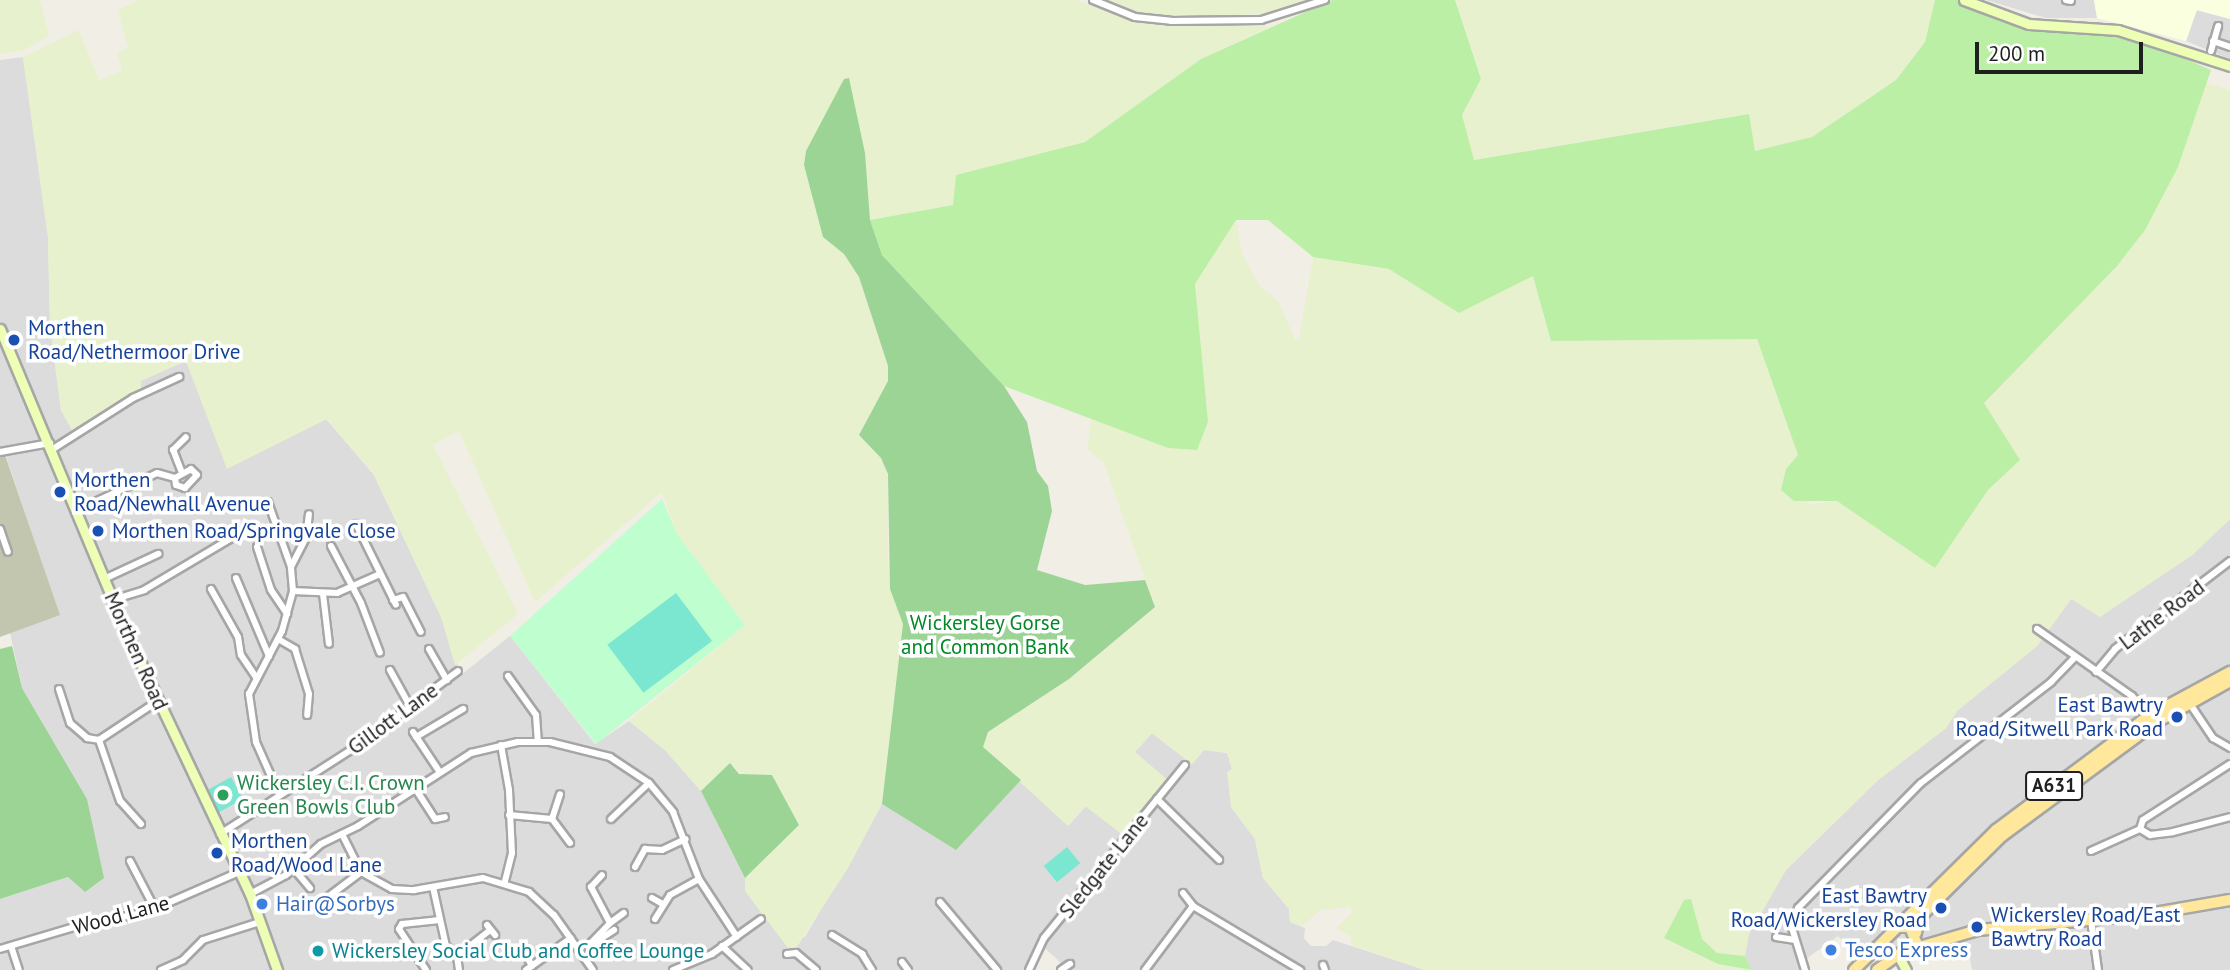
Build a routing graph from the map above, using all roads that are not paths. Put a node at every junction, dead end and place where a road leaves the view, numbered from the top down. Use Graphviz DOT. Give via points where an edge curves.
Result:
graph roads {
  1 [pos="1093,0"];
  2 [pos="1325,0"];
  3 [pos="1964,0"];
  4 [pos="2218,26"];
  5 [pos="2214,41"];
  6 [pos="2230,47"];
  7 [pos="2211,51"];
  8 [pos="2230,66"];
  9 [pos="0,329"];
  10 [pos="179,377"];
  11 [pos="186,437"];
  12 [pos="52,446"];
  13 [pos="0,452"];
  14 [pos="182,472"];
  15 [pos="175,478"];
  16 [pos="268,502"];
  17 [pos="78,510"];
  18 [pos="309,514"];
  19 [pos="367,524"];
  20 [pos="0,529"];
  21 [pos="230,539"];
  22 [pos="329,545"];
  23 [pos="257,547"];
  24 [pos="8,552"];
  25 [pos="158,554"];
  26 [pos="2230,561"];
  27 [pos="291,567"];
  28 [pos="380,574"];
  29 [pos="236,578"];
  30 [pos="104,579"];
  31 [pos="353,587"];
  32 [pos="211,589"];
  33 [pos="293,591"];
  34 [pos="323,594"];
  35 [pos="112,600"];
  36 [pos="287,614"];
  37 [pos="2037,629"];
  38 [pos="421,632"];
  39 [pos="278,639"];
  40 [pos="329,644"];
  41 [pos="429,649"];
  42 [pos="380,653"];
  43 [pos="270,656"];
  44 [pos="2076,657"];
  45 [pos="390,670"];
  46 [pos="458,671"];
  47 [pos="2096,672"];
  48 [pos="2230,672"];
  49 [pos="508,676"];
  50 [pos="256,677"];
  51 [pos="447,680"];
  52 [pos="2230,681"];
  53 [pos="58,690"];
  54 [pos="2187,697"];
  55 [pos="158,701"];
  56 [pos="308,706"];
  57 [pos="317,707"];
  58 [pos="411,708"];
  59 [pos="463,709"];
  60 [pos="307,715"];
  61 [pos="2152,719"];
  62 [pos="99,740"];
  63 [pos="538,741"];
  64 [pos="500,745"];
  65 [pos="2230,748"];
  66 [pos="2230,764"];
  67 [pos="1185,765"];
  68 [pos="439,771"];
  69 [pos="649,783"];
  70 [pos="415,788"];
  71 [pos="279,794"];
  72 [pos="560,794"];
  73 [pos="1157,800"];
  74 [pos="509,814"];
  75 [pos="134,817"];
  76 [pos="445,817"];
  77 [pos="2230,817"];
  78 [pos="435,819"];
  79 [pos="552,819"];
  80 [pos="611,819"];
  81 [pos="128,822"];
  82 [pos="141,824"];
  83 [pos="429,826"];
  84 [pos="2140,829"];
  85 [pos="220,834"];
  86 [pos="342,834"];
  87 [pos="686,839"];
  88 [pos="570,843"];
  89 [pos="2091,851"];
  90 [pos="627,860"];
  91 [pos="1219,860"];
  92 [pos="130,861"];
  93 [pos="294,869"];
  94 [pos="239,872"];
  95 [pos="361,872"];
  96 [pos="587,874"];
  97 [pos="602,875"];
  98 [pos="699,879"];
  99 [pos="505,881"];
  100 [pos="592,882"];
  101 [pos="433,887"];
  102 [pos="310,888"];
  103 [pos="1183,893"];
  104 [pos="250,894"];
  105 [pos="652,898"];
  106 [pos="2230,900"];
  107 [pos="940,902"];
  108 [pos="320,903"];
  109 [pos="663,904"];
  110 [pos="1193,906"];
  111 [pos="155,909"];
  112 [pos="624,914"];
  113 [pos="655,919"];
  114 [pos="761,919"];
  115 [pos="440,920"];
  116 [pos="2091,920"];
  117 [pos="260,922"];
  118 [pos="610,923"];
  119 [pos="1898,927"];
  120 [pos="614,930"];
  121 [pos="490,931"];
  122 [pos="1916,934"];
  123 [pos="832,935"];
  124 [pos="1950,936"];
  125 [pos="737,937"];
  126 [pos="1776,937"];
  127 [pos="570,938"];
  128 [pos="1794,940"];
  129 [pos="11,946"];
  130 [pos="589,946"];
  131 [pos="723,946"];
  132 [pos="1878,947"];
  133 [pos="0,949"];
  134 [pos="1909,950"];
  135 [pos="524,951"];
  136 [pos="580,951"];
  137 [pos="787,954"];
  138 [pos="457,956"];
  139 [pos="1894,958"];
  140 [pos="902,962"];
  141 [pos="1070,964"];
  142 [pos="171,968"];
  143 [pos="529,968"];
  144 [pos="685,968"];
  145 [pos="423,969"];
  146 [pos="19,970"];
  147 [pos="161,970"];
  148 [pos="277,970"];
  149 [pos="459,970"];
  150 [pos="593,970"];
  151 [pos="673,970"];
  152 [pos="748,970"];
  153 [pos="816,970"];
  154 [pos="872,970"];
  155 [pos="908,970"];
  156 [pos="997,970"];
  157 [pos="1029,970"];
  158 [pos="1061,970"];
  159 [pos="1145,970"];
  160 [pos="1300,970"];
  161 [pos="1805,970"];
  162 [pos="1854,970"];
  163 [pos="1877,970"];
  164 [pos="1906,970"];
  165 [pos="2098,970"];
  1 -- 2 [label="street" via="1135,17 1184,21 1261,20"];
  3 -- 8 [label="main road" via="2029,24 2118,30"];
  4 -- 5 [label="street"];
  5 -- 6 [label="street"];
  5 -- 7 [label="street"];
  9 -- 12 [label="main road, Morthen Road"];
  10 -- 12 [label="street" via="133,398"];
  11 -- 14 [label="street" via="173,450"];
  12 -- 13 [label="street"];
  12 -- 17 [label="main road, Morthen Road"];
  14 -- 15 [label="street"];
  14 -- 15 [label="street" via="194,470 197,478 182,488"];
  15 -- 17 [label="street" via="157,473"];
  16 -- 27 [label="street"];
  17 -- 30 [label="main road, Morthen Road"];
  18 -- 27 [label="street" via="306,538"];
  19 -- 28 [label="street" via="357,526"];
  20 -- 24 [label="street"];
  21 -- 35 [label="street" via="144,590"];
  22 -- 31 [label="street"];
  23 -- 36 [label="street" via="271,590"];
  25 -- 30 [label="street"];
  26 -- 47 [label="street, Lathe Road" via="2115,649"];
  27 -- 33 [label="street"];
  28 -- 31 [label="street"];
  28 -- 38 [label="street" via="395,603 403,597"];
  29 -- 43 [label="street"];
  30 -- 35 [label="main road, Morthen Road"];
  31 -- 34 [label="street"];
  31 -- 42 [label="street"];
  32 -- 50 [label="street"];
  33 -- 34 [label="street"];
  33 -- 36 [label="street"];
  34 -- 40 [label="street"];
  35 -- 55 [label="main road, Morthen Road"];
  36 -- 39 [label="street"];
  37 -- 44 [label="street"];
  39 -- 43 [label="street"];
  39 -- 56 [label="street" via="295,649"];
  41 -- 51 [label="street"];
  43 -- 50 [label="street"];
  44 -- 47 [label="street"];
  44 -- 128 [label="street" via="2051,682 1921,783 1798,908 1792,921"];
  45 -- 58 [label="street"];
  46 -- 51 [label="street, Gillott Lane"];
  47 -- 61 [label="street"];
  48 -- 54 [label="main road, A631"];
  49 -- 63 [label="street" via="536,715"];
  50 -- 71 [label="street" via="249,694 253,732"];
  51 -- 58 [label="street, Gillott Lane"];
  52 -- 54 [label="main road, A631"];
  53 -- 62 [label="street" via="69,723 87,738"];
  54 -- 61 [label="main road, A631"];
  54 -- 65 [label="street" via="2213,738"];
  55 -- 62 [label="street"];
  55 -- 85 [label="main road, Morthen Road"];
  56 -- 57 [label="street"];
  56 -- 60 [label="street"];
  58 -- 71 [label="street, Gillott Lane"];
  59 -- 68 [label="street" via="415,734"];
  61 -- 119 [label="main road, A631" via="1996,830"];
  61 -- 122 [label="main road, A631" via="2002,836 1919,918"];
  62 -- 75 [label="street" via="117,794"];
  63 -- 64 [label="street"];
  63 -- 69 [label="street" via="599,752"];
  64 -- 68 [label="street" via="471,753"];
  64 -- 74 [label="street"];
  66 -- 84 [label="street" via="2143,820"];
  67 -- 73 [label="street, Sledgate Lane"];
  68 -- 70 [label="street"];
  69 -- 80 [label="street"];
  69 -- 87 [label="street" via="673,812"];
  70 -- 78 [label="street"];
  70 -- 86 [label="street"];
  71 -- 85 [label="street, Gillott Lane"];
  72 -- 79 [label="street"];
  73 -- 91 [label="street"];
  73 -- 157 [label="street, Sledgate Lane" via="1044,938"];
  74 -- 79 [label="street"];
  74 -- 99 [label="street" via="512,853"];
  75 -- 81 [label="street"];
  75 -- 82 [label="street"];
  76 -- 78 [label="street"];
  77 -- 84 [label="street" via="2173,832 2150,835"];
  78 -- 83 [label="street"];
  79 -- 88 [label="street"];
  84 -- 89 [label="street"];
  85 -- 94 [label="main road, Morthen Road"];
  86 -- 93 [label="street" via="313,849"];
  86 -- 95 [label="street"];
  87 -- 90 [label="street" via="662,850 645,849 636,864"];
  87 -- 98 [label="street"];
  92 -- 111 [label="street"];
  93 -- 102 [label="street"];
  93 -- 104 [label="street"];
  94 -- 104 [label="main road, Morthen Road"];
  94 -- 111 [label="street, Wood Lane"];
  95 -- 101 [label="street" via="399,890"];
  95 -- 108 [label="street"];
  96 -- 100 [label="street"];
  97 -- 100 [label="street"];
  98 -- 109 [label="street" via="675,891"];
  98 -- 125 [label="street"];
  99 -- 101 [label="street" via="473,878"];
  99 -- 127 [label="street" via="540,900"];
  100 -- 118 [label="street"];
  101 -- 115 [label="street"];
  103 -- 110 [label="street"];
  104 -- 117 [label="main road, Morthen Road"];
  105 -- 109 [label="street"];
  106 -- 116 [label="main road"];
  107 -- 156 [label="street"];
  109 -- 113 [label="street"];
  110 -- 159 [label="street"];
  110 -- 160 [label="street"];
  111 -- 129 [label="street, Wood Lane"];
  112 -- 118 [label="street"];
  114 -- 125 [label="street"];
  115 -- 138 [label="street" via="446,946"];
  115 -- 145 [label="street" via="402,924 399,929"];
  116 -- 124 [label="main road"];
  116 -- 165 [label="street"];
  117 -- 142 [label="street" via="203,940"];
  117 -- 148 [label="main road, Morthen Road"];
  118 -- 130 [label="street"];
  119 -- 122 [label="main road" via="1910,927"];
  119 -- 132 [label="main road, A631"];
  120 -- 130 [label="street"];
  121 -- 138 [label="street"];
  122 -- 124 [label="main road"];
  122 -- 134 [label="main road, A631"];
  123 -- 154 [label="street" via="862,954"];
  124 -- 134 [label="main road"];
  125 -- 131 [label="street"];
  126 -- 128 [label="street"];
  127 -- 136 [label="street"];
  127 -- 143 [label="street"];
  128 -- 161 [label="street"];
  129 -- 133 [label="street, Wood Lane"];
  129 -- 146 [label="street"];
  130 -- 136 [label="street"];
  131 -- 144 [label="street"];
  131 -- 152 [label="street"];
  132 -- 139 [label="main road"];
  132 -- 162 [label="main road, A631"];
  134 -- 139 [label="main road"];
  135 -- 143 [label="street"];
  136 -- 150 [label="street"];
  137 -- 153 [label="street" via="796,953"];
  138 -- 149 [label="street"];
  139 -- 163 [label="main road"];
  139 -- 164 [label="main road"];
  140 -- 155 [label="street"];
  141 -- 158 [label="street"];
  142 -- 147 [label="street"];
  144 -- 151 [label="street"];
}
